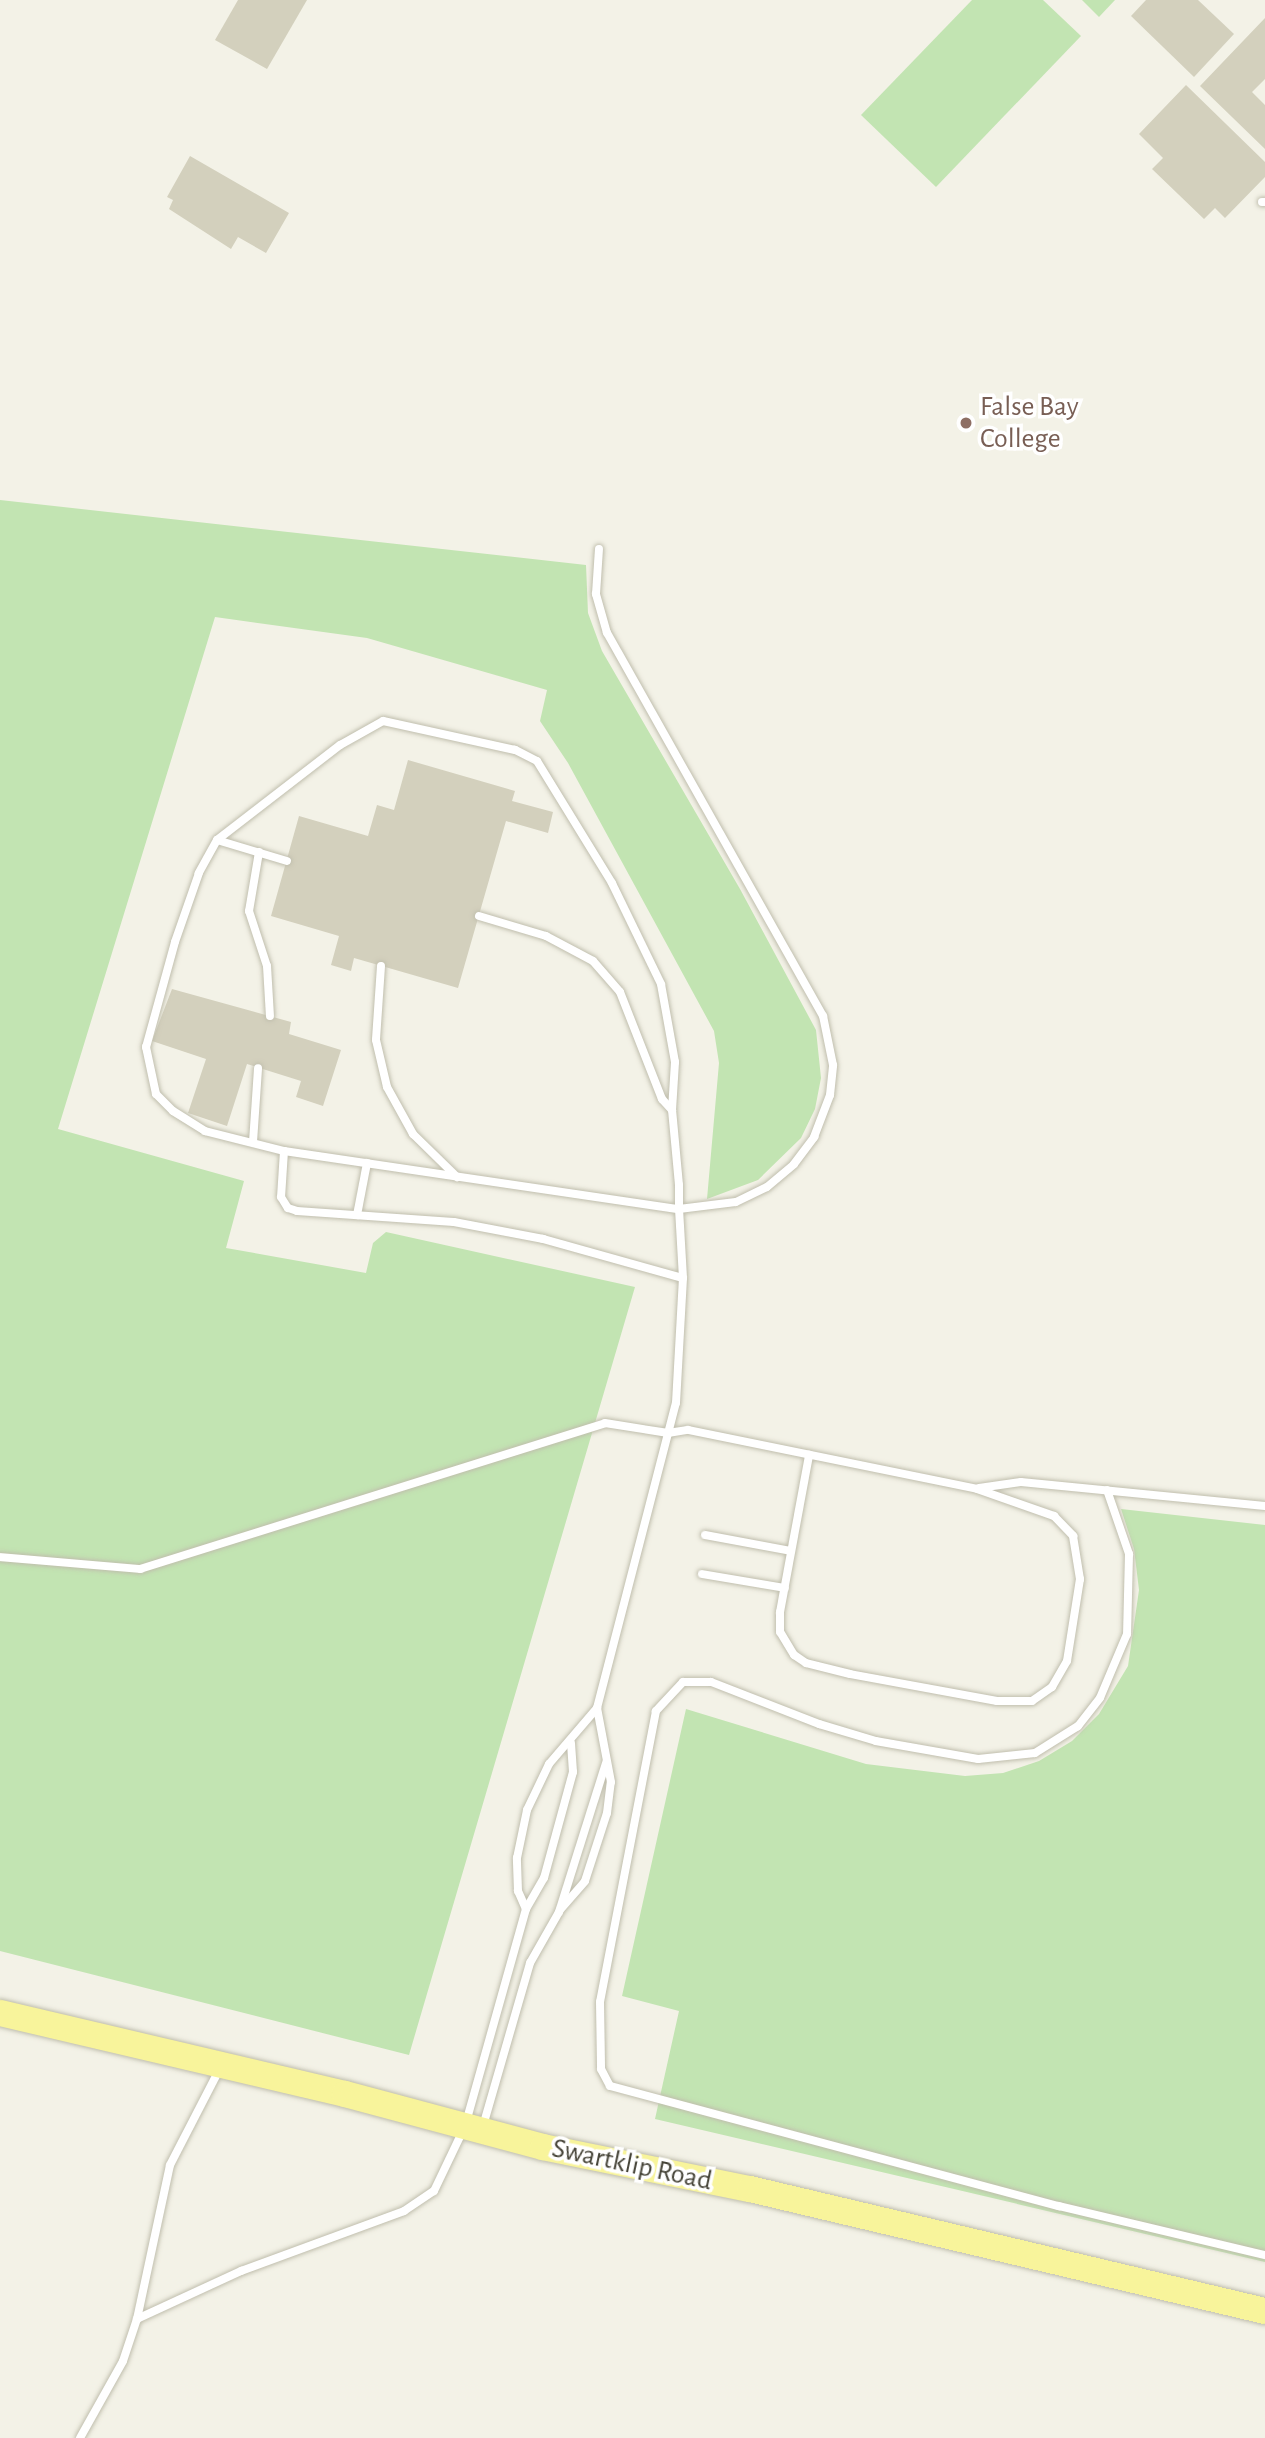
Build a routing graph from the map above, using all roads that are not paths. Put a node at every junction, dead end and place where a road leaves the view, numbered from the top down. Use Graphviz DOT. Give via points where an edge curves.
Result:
graph roads {
  1 [pos="599,549"];
  2 [pos="217,840"];
  3 [pos="259,852"];
  4 [pos="287,861"];
  5 [pos="479,916"];
  6 [pos="381,966"];
  7 [pos="270,1016"];
  8 [pos="258,1068"];
  9 [pos="672,1110"];
  10 [pos="253,1142"];
  11 [pos="284,1151"];
  12 [pos="368,1163"];
  13 [pos="458,1178"];
  14 [pos="679,1209"];
  15 [pos="357,1215"];
  16 [pos="683,1278"];
  17 [pos="668,1433"];
  18 [pos="808,1455"];
  19 [pos="977,1489"];
  20 [pos="1107,1490"];
  21 [pos="1265,1506"];
  22 [pos="705,1535"];
  23 [pos="791,1551"];
  24 [pos="0,1557"];
  25 [pos="702,1574"];
  26 [pos="785,1588"];
  27 [pos="597,1708"];
  28 [pos="571,1742"];
  29 [pos="606,1763"];
  30 [pos="526,1909"];
  31 [pos="559,1912"];
  32 [pos="0,2013"];
  33 [pos="222,2065"];
  34 [pos="474,2128"];
  35 [pos="1265,2255"];
  36 [pos="1265,2311"];
  37 [pos="138,2319"];
  38 [pos="80,2438"];
  1 -- 14 [label="lane" via="596,594 607,633 816,1001 831,1048 826,1109 814,1137 794,1164 767,1187 736,1202"];
  2 -- 3 [label="lane"];
  2 -- 9 [label="lane" via="340,745 383,721 399,721 528,755 545,768 612,883 661,984 675,1062"];
  2 -- 10 [label="lane" via="199,873 175,942 146,1047 156,1094 173,1111 205,1131"];
  3 -- 4 [label="lane"];
  3 -- 7 [label="lane" via="249,911 267,966"];
  5 -- 9 [label="lane" via="547,936 593,961 620,992 662,1099"];
  6 -- 13 [label="lane" via="376,1041 387,1087 412,1134"];
  8 -- 10 [label="lane"];
  9 -- 14 [label="lane"];
  10 -- 11 [label="lane"];
  11 -- 12 [label="lane"];
  11 -- 15 [label="lane" via="281,1197 288,1208"];
  12 -- 13 [label="lane"];
  12 -- 15 [label="lane"];
  13 -- 14 [label="lane"];
  14 -- 16 [label="lane"];
  15 -- 16 [label="lane" via="454,1222 543,1239"];
  16 -- 17 [label="lane" via="680,1380"];
  17 -- 18 [label="lane" via="688,1430"];
  17 -- 24 [label="lane" via="606,1423 140,1569"];
  17 -- 27 [label="lane"];
  18 -- 19 [label="lane"];
  18 -- 23 [label="lane"];
  19 -- 20 [label="lane" via="1021,1482"];
  19 -- 26 [label="lane" via="1054,1516 1073,1536 1079,1553 1080,1579 1067,1661 1043,1696 1019,1704 997,1701 806,1663 794,1655 780,1632"];
  20 -- 21 [label="lane"];
  20 -- 35 [label="lane" via="1129,1554 1127,1634 1100,1698 1078,1726 1035,1753 978,1759 876,1741 711,1682 683,1682 656,1711 600,2002 601,2068 610,2086 1059,2206"];
  22 -- 23 [label="lane"];
  23 -- 26 [label="lane"];
  25 -- 26 [label="lane"];
  27 -- 28 [label="lane"];
  27 -- 29 [label="lane"];
  28 -- 30 [label="lane" via="575,1760 554,1844 541,1887"];
  28 -- 30 [label="lane" via="548,1764 527,1810 517,1858 518,1891"];
  29 -- 31 [label="lane"];
  29 -- 31 [label="lane" via="611,1782 602,1836 585,1881"];
  30 -- 34 [label="lane"];
  31 -- 34 [label="lane" via="530,1963"];
  32 -- 33 [label="main road, Swartklip Road"];
  33 -- 34 [label="main road, Swartklip Road"];
  33 -- 37 [label="lane" via="170,2165"];
  34 -- 36 [label="main road, Swartklip Road"];
  34 -- 37 [label="lane" via="421,2203 229,2275"];
  37 -- 38 [label="lane" via="123,2361"];
}
